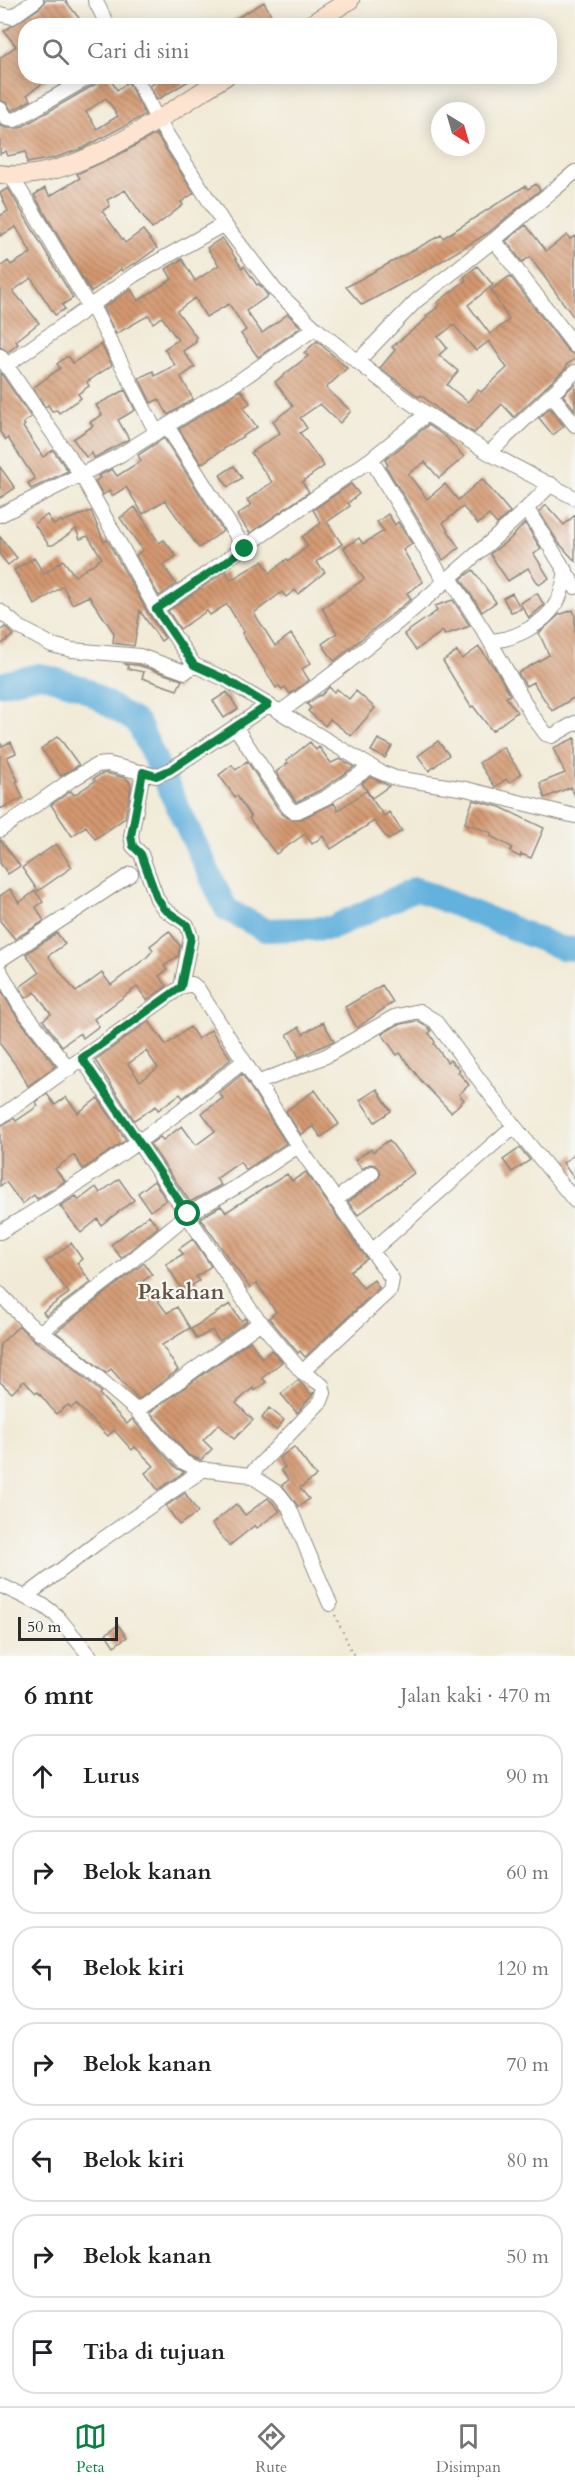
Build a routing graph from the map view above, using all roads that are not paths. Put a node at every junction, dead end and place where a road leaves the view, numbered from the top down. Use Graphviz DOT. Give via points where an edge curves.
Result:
graph roads {
  1 [pos="36,0"];
  2 [pos="95,0"];
  3 [pos="350,0"];
  4 [pos="1,16"];
  5 [pos="104,18"];
  6 [pos="321,18"];
  7 [pos="77,84"];
  8 [pos="139,84"];
  9 [pos="213,84"];
  10 [pos="0,110"];
  11 [pos="157,119"];
  12 [pos="575,172"];
  13 [pos="5,175"];
  14 [pos="224,224"];
  15 [pos="494,240"];
  16 [pos="90,304"];
  17 [pos="315,328"];
  18 [pos="575,346"];
  19 [pos="3,360"];
  20 [pos="358,361"];
  21 [pos="575,372"];
  22 [pos="551,394"];
  23 [pos="427,414"];
  24 [pos="575,425"];
  25 [pos="162,429"];
  26 [pos="489,453"];
  27 [pos="370,459"];
  28 [pos="82,476"];
  29 [pos="551,484"];
  30 [pos="575,498"];
  31 [pos="527,509"];
  32 [pos="0,515"];
  33 [pos="245,549"];
  34 [pos="566,571"];
  35 [pos="448,580"];
  36 [pos="575,587"];
  37 [pos="156,609"];
  38 [pos="0,611"];
  39 [pos="490,641"];
  40 [pos="192,667"];
  41 [pos="267,710"];
  42 [pos="575,723"];
  43 [pos="236,728"];
  44 [pos="370,766"];
  45 [pos="149,774"];
  46 [pos="575,816"];
  47 [pos="0,830"];
  48 [pos="131,874"];
  49 [pos="0,960"];
  50 [pos="0,971"];
  51 [pos="181,987"];
  52 [pos="82,1058"];
  53 [pos="244,1061"];
  54 [pos="69,1069"];
  55 [pos="257,1083"];
  56 [pos="0,1118"];
  57 [pos="514,1126"];
  58 [pos="137,1142"];
  59 [pos="298,1146"];
  60 [pos="372,1173"];
  61 [pos="335,1200"];
  62 [pos="575,1202"];
  63 [pos="188,1214"];
  64 [pos="0,1232"];
  65 [pos="372,1251"];
  66 [pos="0,1294"];
  67 [pos="261,1322"];
  68 [pos="39,1333"];
  69 [pos="302,1372"];
  70 [pos="137,1412"];
  71 [pos="204,1469"];
  72 [pos="250,1475"];
  73 [pos="0,1585"];
  74 [pos="25,1597"];
  75 [pos="330,1604"];
  76 [pos="90,1656"];
  1 -- 4 [label="street" via="12,17"];
  2 -- 5 [label="street"];
  3 -- 6 [label="main road"];
  7 -- 10 [label="street" via="15,120 7,119"];
  8 -- 11 [label="street"];
  9 -- 11 [label="main road"];
  11 -- 13 [label="main road" via="73,165 44,174"];
  11 -- 14 [label="street"];
  12 -- 15 [label="street"];
  13 -- 16 [label="street" via="33,211"];
  14 -- 16 [label="street"];
  14 -- 17 [label="street" via="275,290"];
  15 -- 18 [label="street"];
  15 -- 20 [label="street" via="416,301"];
  16 -- 19 [label="street"];
  16 -- 25 [label="street"];
  17 -- 20 [label="street"];
  17 -- 25 [label="street"];
  19 -- 28 [label="street"];
  20 -- 23 [label="street"];
  21 -- 22 [label="street"];
  22 -- 24 [label="street"];
  22 -- 26 [label="street"];
  23 -- 26 [label="street"];
  23 -- 27 [label="street"];
  25 -- 28 [label="street"];
  25 -- 33 [label="street"];
  26 -- 29 [label="street"];
  27 -- 33 [label="street"];
  27 -- 35 [label="street"];
  28 -- 32 [label="street"];
  28 -- 37 [label="street"];
  29 -- 30 [label="street"];
  29 -- 31 [label="street"];
  31 -- 34 [label="street"];
  31 -- 35 [label="street"];
  33 -- 37 [label="street"];
  34 -- 36 [label="street"];
  34 -- 39 [label="street" via="557,603 547,615 504,640"];
  35 -- 39 [label="street"];
  35 -- 41 [label="street" via="336,673"];
  37 -- 40 [label="street"];
  38 -- 40 [label="street" via="52,645 140,657 184,672"];
  39 -- 42 [label="street" via="546,734 552,736"];
  40 -- 41 [label="street" via="225,679"];
  41 -- 43 [label="street"];
  41 -- 44 [label="street"];
  43 -- 44 [label="street" via="293,811 327,797"];
  43 -- 45 [label="street" via="170,770"];
  44 -- 46 [label="street" via="395,778 466,789"];
  45 -- 47 [label="street" via="97,765"];
  45 -- 51 [label="street" via="131,836 157,898 164,909 187,925 191,937"];
  48 -- 49 [label="street"];
  50 -- 54 [label="street" via="20,1006"];
  51 -- 52 [label="street"];
  51 -- 53 [label="street" via="192,984 198,988"];
  52 -- 54 [label="street"];
  52 -- 58 [label="street"];
  53 -- 55 [label="street"];
  53 -- 58 [label="street"];
  54 -- 56 [label="street"];
  55 -- 57 [label="street" via="326,1056 394,1017 419,1011 435,1021"];
  55 -- 59 [label="street"];
  57 -- 62 [label="street"];
  57 -- 65 [label="street"];
  58 -- 63 [label="street"];
  58 -- 64 [label="street" via="56,1199"];
  59 -- 61 [label="street"];
  59 -- 63 [label="street"];
  60 -- 61 [label="street"];
  61 -- 65 [label="street"];
  63 -- 67 [label="street"];
  63 -- 68 [label="street"];
  65 -- 69 [label="street" via="392,1279 390,1290"];
  66 -- 68 [label="street"];
  67 -- 69 [label="street"];
  67 -- 70 [label="street"];
  68 -- 70 [label="street" via="65,1348"];
  69 -- 72 [label="street" via="322,1385 323,1397"];
  70 -- 71 [label="street" via="183,1462"];
  71 -- 72 [label="street"];
  71 -- 74 [label="street"];
  72 -- 75 [label="street" via="279,1494 289,1507"];
  73 -- 74 [label="street"];
  74 -- 76 [label="street" via="61,1618"];
}
